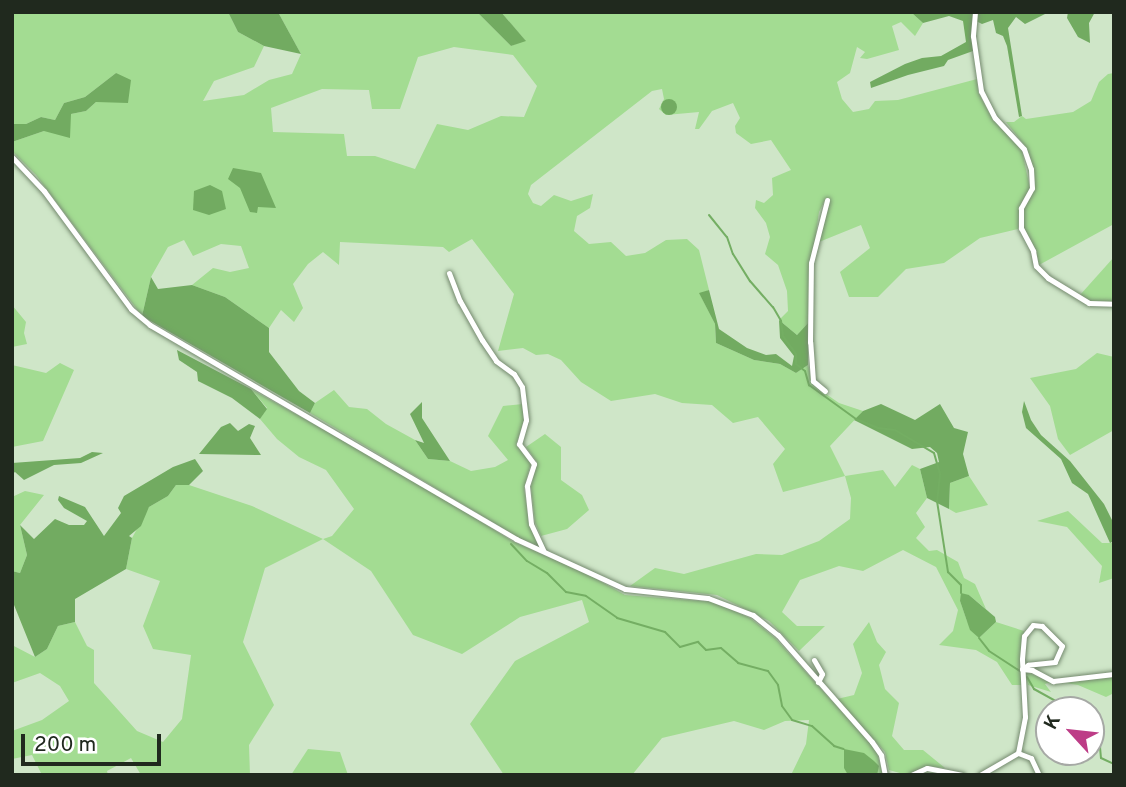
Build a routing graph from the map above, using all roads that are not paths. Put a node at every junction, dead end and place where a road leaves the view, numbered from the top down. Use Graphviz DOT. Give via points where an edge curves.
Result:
graph roads {
  1 [pos="975,12"];
  2 [pos="12,157"];
  3 [pos="827,200"];
  4 [pos="449,273"];
  5 [pos="1114,304"];
  6 [pos="825,391"];
  7 [pos="543,550"];
  8 [pos="814,660"];
  9 [pos="1023,669"];
  10 [pos="1114,674"];
  11 [pos="818,682"];
  12 [pos="1018,753"];
  13 [pos="885,773"];
  14 [pos="893,775"];
  15 [pos="911,775"];
  16 [pos="962,775"];
  17 [pos="980,775"];
  18 [pos="1039,775"];
  1 -- 5 [label="street" via="973,36 981,91 995,118 1024,149 1031,169 1032,188 1021,208 1021,228 1036,266 1089,303"];
  2 -- 7 [label="street" via="39,184 124,300 150,325 516,539"];
  3 -- 6 [label="street" via="811,263 810,342 813,381"];
  4 -- 7 [label="street" via="482,340 522,387 526,421 519,444 534,464 527,486 531,524"];
  7 -- 11 [label="street" via="625,589 708,597 742,610 778,635"];
  8 -- 11 [label="street" via="822,674"];
  9 -- 9 [label="street" via="1055,662 1062,646 1042,626 1033,625 1026,631"];
  9 -- 10 [label="street" via="1053,681"];
  9 -- 12 [label="street" via="1025,717"];
  11 -- 13 [label="street" via="872,741"];
  12 -- 17 [label="street"];
  12 -- 18 [label="street" via="1031,758"];
  13 -- 14 [label="street"];
  15 -- 16 [label="street" via="927,768"];
}
